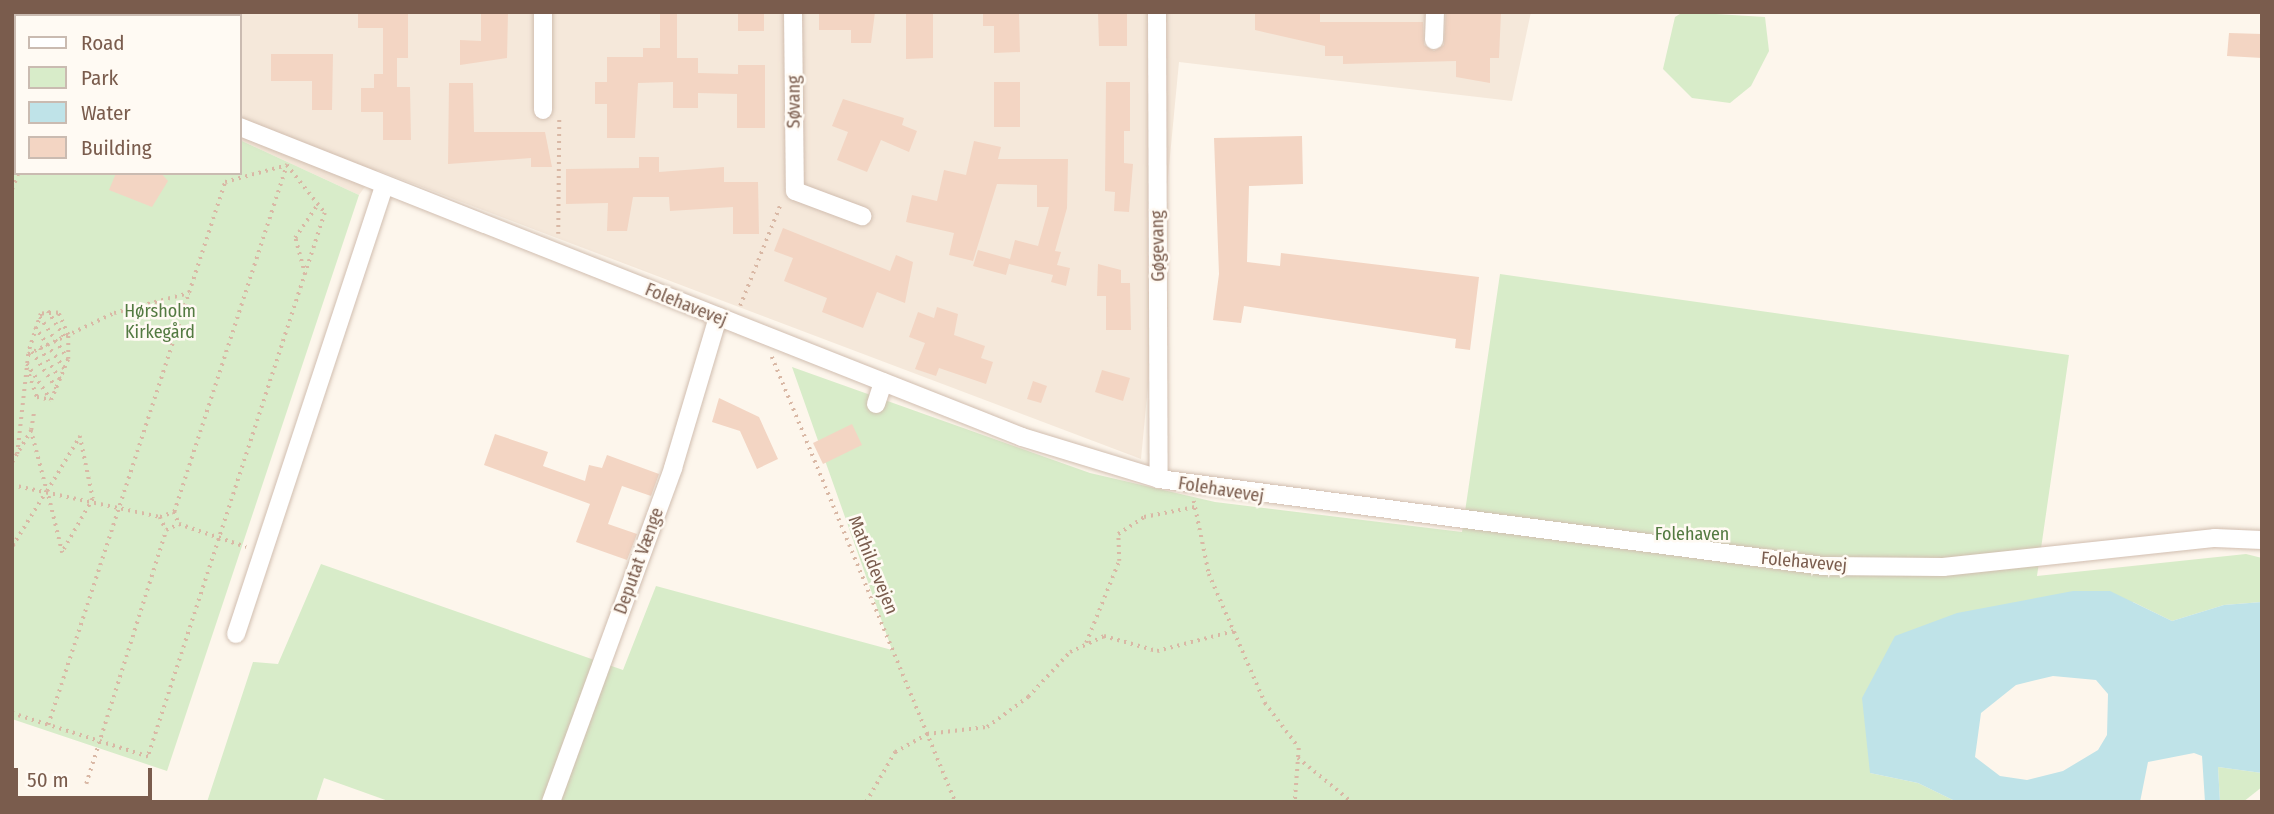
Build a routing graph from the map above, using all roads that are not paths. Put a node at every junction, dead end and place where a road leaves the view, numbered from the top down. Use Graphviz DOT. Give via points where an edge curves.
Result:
graph roads {
  1 [pos="543,12"];
  2 [pos="793,12"];
  3 [pos="1157,12"];
  4 [pos="1434,12"];
  5 [pos="1434,40"];
  6 [pos="543,110"];
  7 [pos="242,128"];
  8 [pos="383,189"];
  9 [pos="862,216"];
  10 [pos="724,320"];
  11 [pos="883,382"];
  12 [pos="876,404"];
  13 [pos="1159,479"];
  14 [pos="2262,540"];
  15 [pos="236,634"];
  16 [pos="551,802"];
  1 -- 6 [label="street"];
  2 -- 9 [label="street, Søvang" via="795,191"];
  3 -- 13 [label="street, Gøgevang"];
  4 -- 5 [label="street"];
  7 -- 8 [label="street, Folehavevej" via="289,158"];
  8 -- 10 [label="street, Folehavevej"];
  8 -- 15 [label="street"];
  10 -- 11 [label="street, Folehavevej"];
  10 -- 16 [label="street, Deputat Vænge"];
  11 -- 12 [label="street"];
  11 -- 13 [label="street, Folehavevej" via="1023,437"];
  13 -- 14 [label="street, Folehavevej" via="1350,508 1823,566 1944,567 2215,538"];
}
